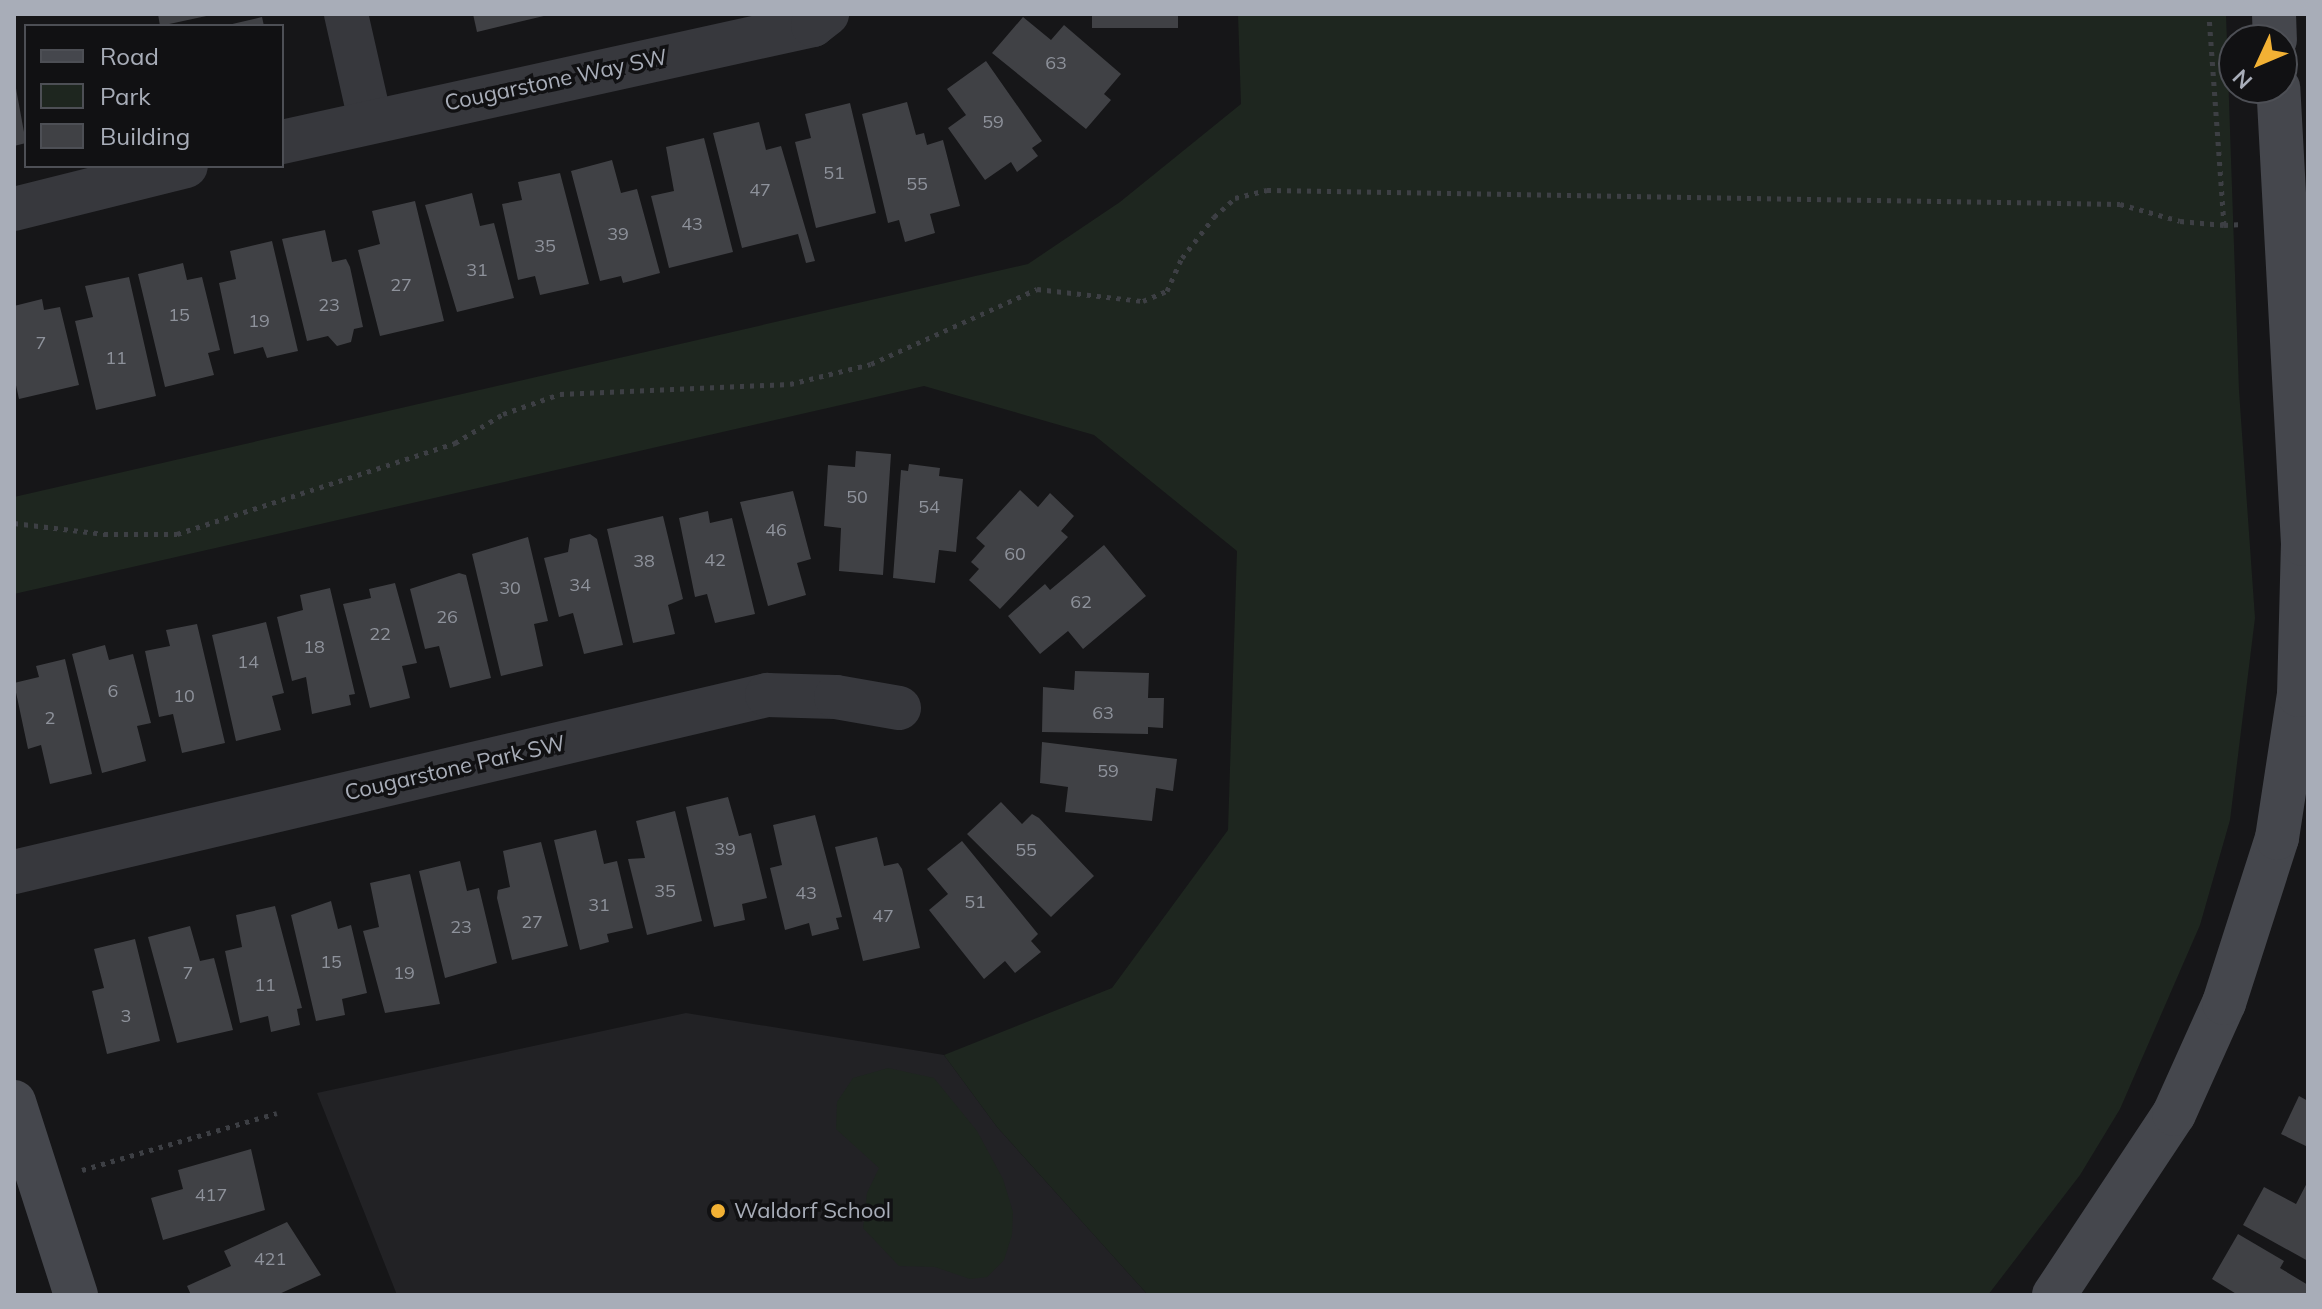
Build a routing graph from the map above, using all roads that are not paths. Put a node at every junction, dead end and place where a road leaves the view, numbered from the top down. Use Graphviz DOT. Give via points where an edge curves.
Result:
graph roads {
  1 [pos="346,14"];
  2 [pos="827,14"];
  3 [pos="2280,104"];
  4 [pos="370,120"];
  5 [pos="284,142"];
  6 [pos="178,168"];
  7 [pos="14,209"];
  8 [pos="2298,262"];
  9 [pos="899,708"];
  10 [pos="14,872"];
  11 [pos="14,1102"];
  12 [pos="76,1295"];
  13 [pos="2054,1295"];
  1 -- 4 [label="street"];
  2 -- 4 [label="street, Cougarstone Way SW" via="813,25"];
  3 -- 8 [label="street"];
  4 -- 5 [label="street, Cougarstone Way SW"];
  6 -- 7 [label="street"];
  8 -- 13 [label="street" via="2303,544 2299,695 2277,838 2224,1003 2174,1114"];
  9 -- 10 [label="street, Cougarstone Park SW" via="836,697 767,695"];
  11 -- 12 [label="street"];
}
